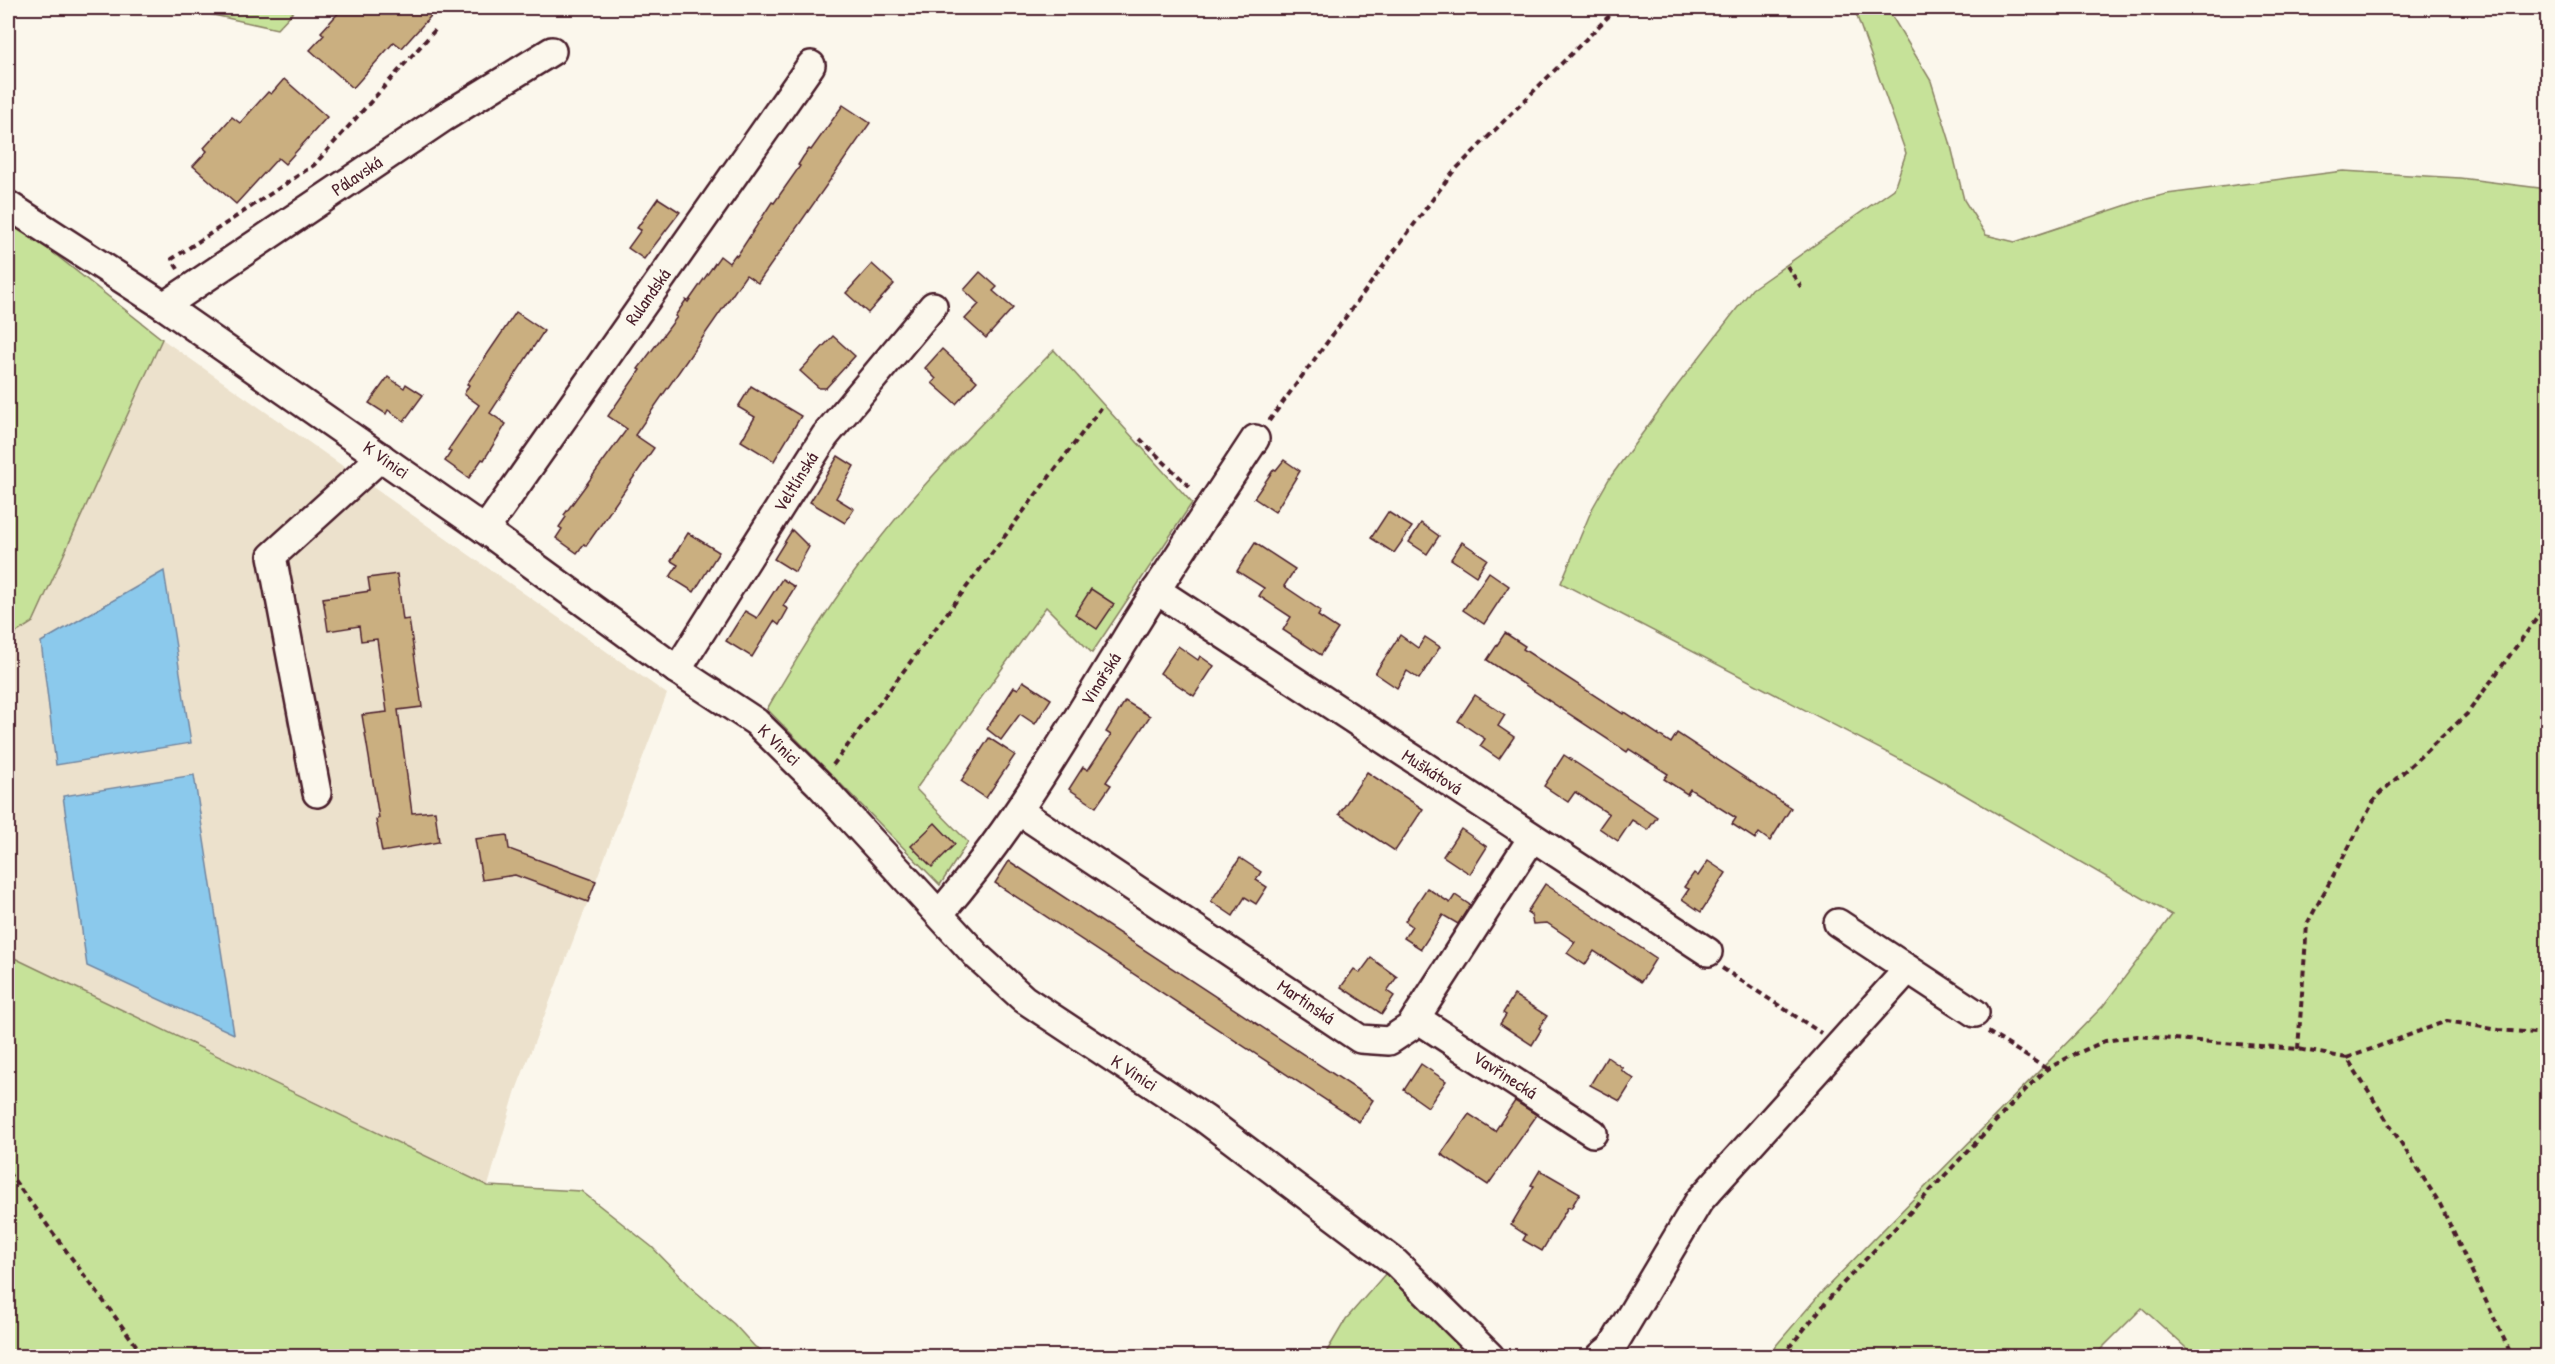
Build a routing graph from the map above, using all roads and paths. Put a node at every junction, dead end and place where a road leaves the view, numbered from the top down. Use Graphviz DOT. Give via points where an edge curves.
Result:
graph roads {
  1 [pos="1617,8"];
  2 [pos="436,29"];
  3 [pos="552,51"];
  4 [pos="811,65"];
  5 [pos="8,205"];
  6 [pos="1786,266"];
  7 [pos="181,273"];
  8 [pos="1801,287"];
  9 [pos="164,306"];
  10 [pos="933,306"];
  11 [pos="1101,408"];
  12 [pos="1140,439"];
  13 [pos="1255,439"];
  14 [pos="381,457"];
  15 [pos="1210,508"];
  16 [pos="485,530"];
  17 [pos="1156,590"];
  18 [pos="2547,603"];
  19 [pos="676,670"];
  20 [pos="819,784"];
  21 [pos="317,793"];
  22 [pos="1019,811"];
  23 [pos="1532,838"];
  24 [pos="940,913"];
  25 [pos="1838,923"];
  26 [pos="1711,958"];
  27 [pos="1908,969"];
  28 [pos="1975,1013"];
  29 [pos="1416,1018"];
  30 [pos="2547,1034"];
  31 [pos="1839,1045"];
  32 [pos="2298,1049"];
  33 [pos="2347,1058"];
  34 [pos="2047,1070"];
  35 [pos="1593,1133"];
  36 [pos="8,1172"];
  37 [pos="144,1356"];
  38 [pos="1490,1356"];
  39 [pos="1601,1356"];
  40 [pos="1782,1356"];
  41 [pos="2512,1356"];
  1 -- 13 [label="path" via="1452,173"];
  2 -- 7 [label="path" via="314,165 172,259"];
  3 -- 9 [label="street, Pálavská" via="443,118"];
  4 -- 16 [label="street, Rulandská"];
  5 -- 9 [label="street, K Vinici"];
  6 -- 8 [label="path"];
  9 -- 14 [label="street, K Vinici"];
  10 -- 19 [label="street, Veltlínská" via="825,436"];
  11 -- 20 [label="path"];
  12 -- 15 [label="path"];
  13 -- 15 [label="street, Vinařská"];
  14 -- 16 [label="street, K Vinici"];
  14 -- 21 [label="street" via="272,556"];
  15 -- 17 [label="street, Vinařská"];
  16 -- 19 [label="street, K Vinici"];
  17 -- 22 [label="street, Vinařská"];
  17 -- 23 [label="street, Muškátová"];
  18 -- 32 [label="path" via="2467,714 2376,797 2307,924"];
  19 -- 20 [label="street, K Vinici" via="756,722"];
  20 -- 24 [label="street, K Vinici"];
  22 -- 24 [label="street, Vinařská"];
  22 -- 29 [label="street, Martinská" via="1360,1039 1389,1041"];
  23 -- 26 [label="street, Muškátová"];
  23 -- 29 [label="street, Martinská"];
  24 -- 38 [label="street, K Vinici" via="978,957 1024,999 1205,1119 1396,1263"];
  25 -- 27 [label="street"];
  26 -- 31 [label="path"];
  27 -- 28 [label="street"];
  27 -- 31 [label="street"];
  28 -- 34 [label="path" via="1970,1021"];
  29 -- 35 [label="street, Vavřinecká"];
  30 -- 33 [label="path" via="2447,1021"];
  31 -- 39 [label="street" via="1699,1201 1612,1347"];
  32 -- 33 [label="path"];
  32 -- 34 [label="path" via="2137,1036 2105,1041"];
  33 -- 41 [label="path" via="2440,1204"];
  34 -- 40 [label="path" via="1833,1294"];
  36 -- 37 [label="path"];
}
